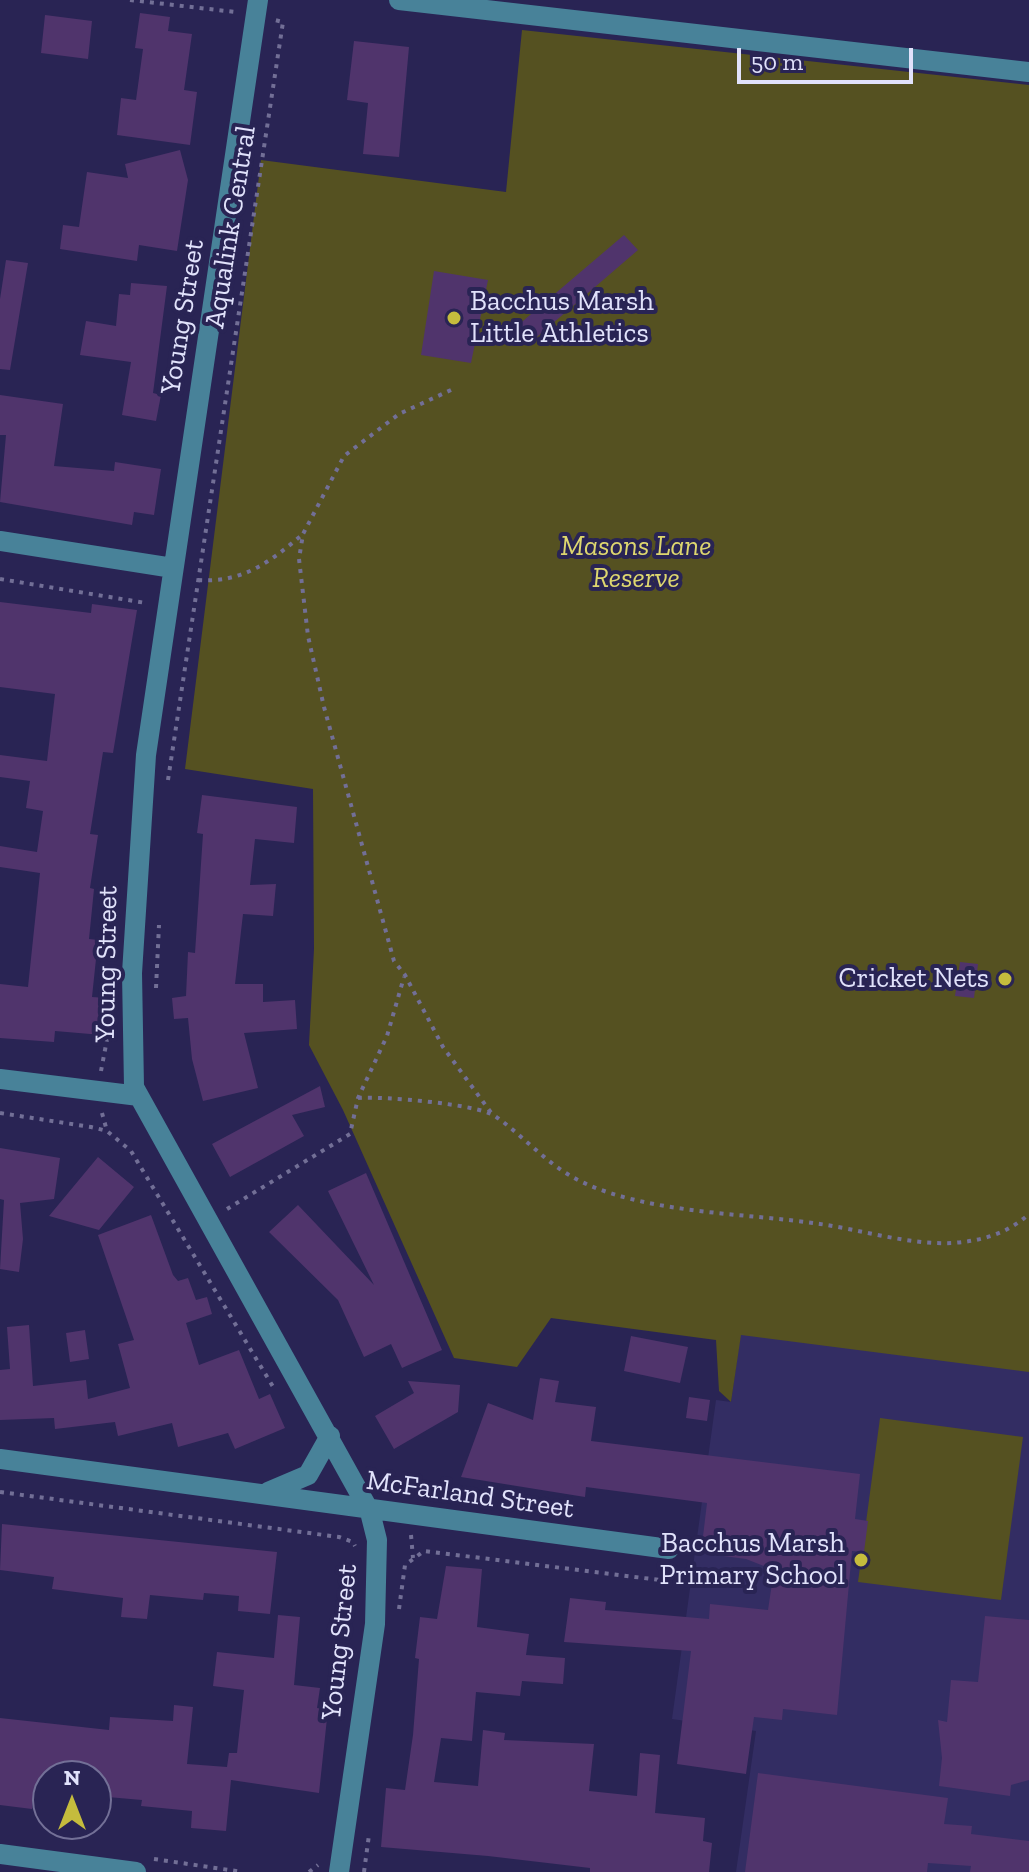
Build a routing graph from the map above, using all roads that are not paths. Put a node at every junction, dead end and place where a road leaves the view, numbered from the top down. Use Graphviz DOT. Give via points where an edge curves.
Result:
graph roads {
  1 [pos="399,0"];
  2 [pos="257,8"];
  3 [pos="1029,72"];
  4 [pos="0,541"];
  5 [pos="173,573"];
  6 [pos="0,1079"];
  7 [pos="139,1096"];
  8 [pos="330,1436"];
  9 [pos="0,1459"];
  10 [pos="264,1494"];
  11 [pos="370,1512"];
  12 [pos="669,1549"];
  13 [pos="0,1854"];
  14 [pos="331,1867"];
  15 [pos="136,1872"];
  1 -- 3 [label="street"];
  2 -- 5 [label="street, Young Street"];
  4 -- 5 [label="street"];
  5 -- 7 [label="street, Young Street" via="146,755 137,865 132,973 134,1087"];
  6 -- 7 [label="street"];
  7 -- 8 [label="street, Young Street"];
  8 -- 10 [label="street" via="308,1475"];
  8 -- 11 [label="street, Young Street"];
  9 -- 10 [label="street, McFarland Street"];
  10 -- 11 [label="street, McFarland Street"];
  11 -- 12 [label="street, McFarland Street"];
  11 -- 14 [label="street, Young Street" via="378,1553 375,1624"];
  13 -- 15 [label="street"];
}
